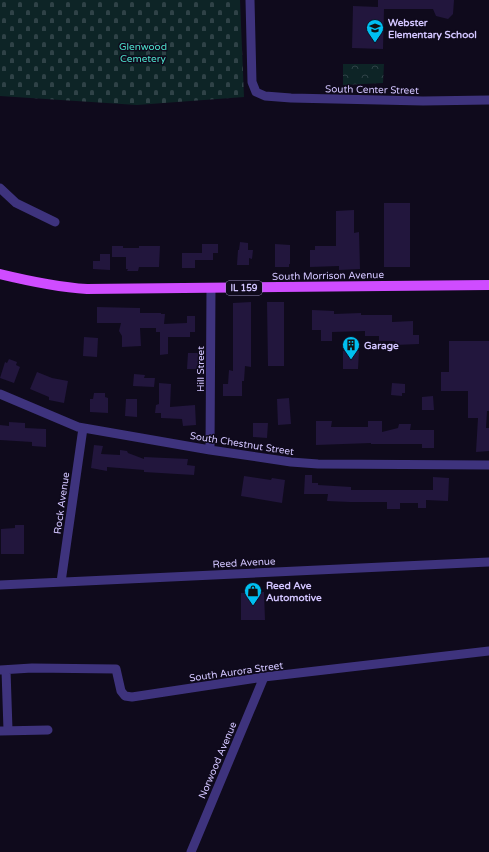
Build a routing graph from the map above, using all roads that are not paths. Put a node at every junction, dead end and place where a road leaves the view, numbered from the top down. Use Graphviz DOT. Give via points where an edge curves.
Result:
graph roads {
  1 [pos="250,0"];
  2 [pos="489,100"];
  3 [pos="0,188"];
  4 [pos="55,222"];
  5 [pos="0,274"];
  6 [pos="489,285"];
  7 [pos="211,288"];
  8 [pos="0,394"];
  9 [pos="83,428"];
  10 [pos="210,450"];
  11 [pos="489,464"];
  12 [pos="489,562"];
  13 [pos="61,582"];
  14 [pos="0,584"];
  15 [pos="489,651"];
  16 [pos="3,670"];
  17 [pos="264,677"];
  18 [pos="48,730"];
  19 [pos="4,731"];
  20 [pos="191,852"];
  1 -- 2 [label="street, South Center Street" via="252,82 256,92 265,96 423,101"];
  3 -- 4 [label="street" via="16,203"];
  5 -- 7 [label="main road, South Morrison Avenue / IL 159" via="52,286 87,289"];
  6 -- 7 [label="main road, South Morrison Avenue / IL 159"];
  7 -- 10 [label="street, Hill Street"];
  8 -- 9 [label="street, South Chestnut Street"];
  9 -- 10 [label="street, South Chestnut Street"];
  9 -- 13 [label="street, Rock Avenue"];
  10 -- 11 [label="street, South Chestnut Street" via="318,464"];
  12 -- 13 [label="street, Reed Avenue"];
  13 -- 14 [label="street, Reed Avenue"];
  15 -- 17 [label="street, South Aurora Street"];
  16 -- 17 [label="street, South Aurora Street" via="116,668 121,691 125,696 132,697"];
  16 -- 19 [label="street, South Aurora Street"];
  17 -- 20 [label="street, Norwood Avenue"];
  18 -- 19 [label="street"];
}
